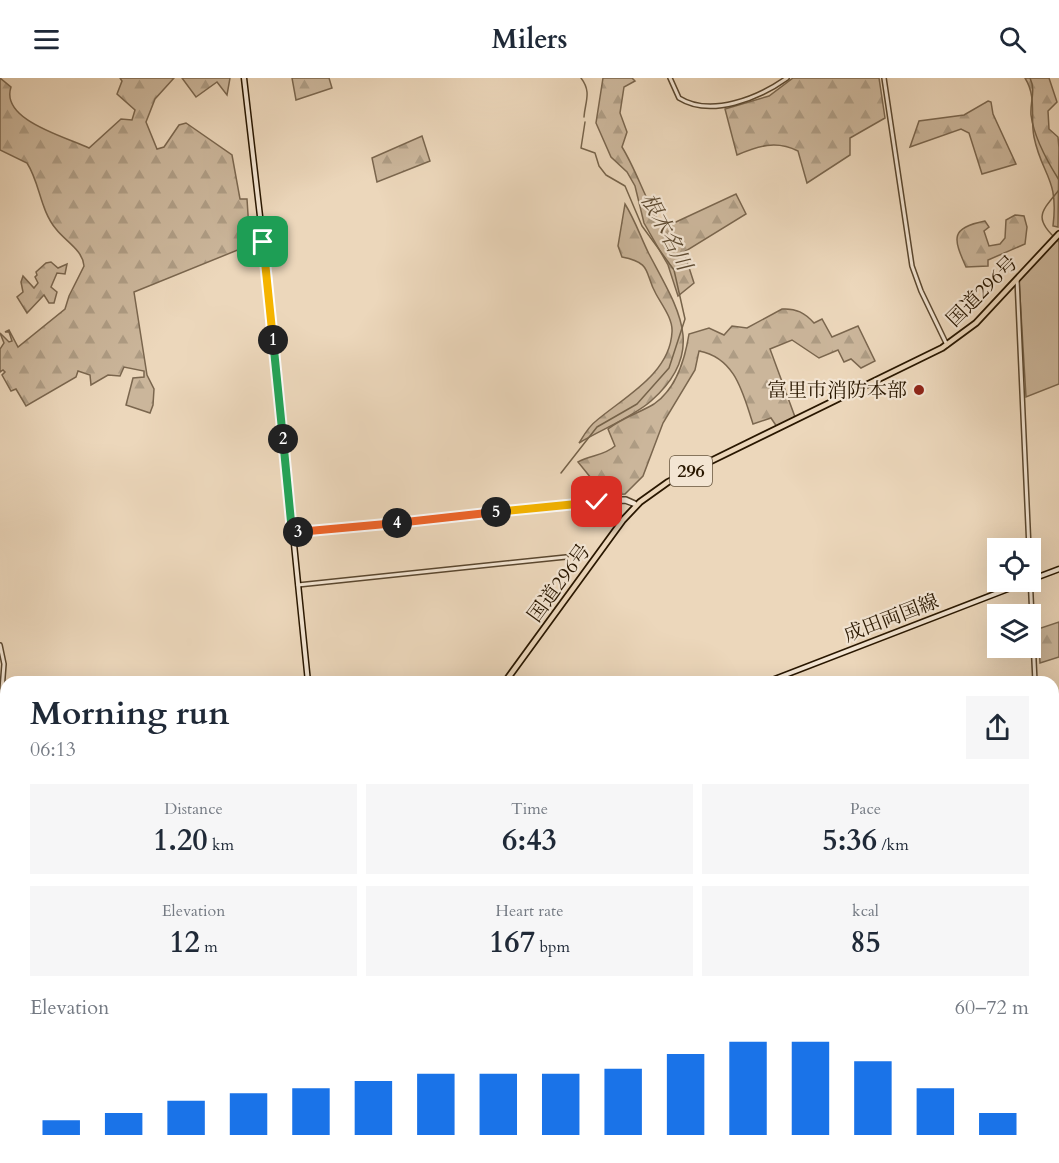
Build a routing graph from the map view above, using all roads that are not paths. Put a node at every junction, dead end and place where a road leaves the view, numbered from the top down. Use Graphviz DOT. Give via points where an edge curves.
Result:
graph roads {
  1 [pos="244,78"];
  2 [pos="670,78"];
  3 [pos="787,78"];
  4 [pos="884,78"];
  5 [pos="1059,234"];
  6 [pos="1017,279"];
  7 [pos="947,345"];
  8 [pos="636,506"];
  9 [pos="292,532"];
  10 [pos="1029,538"];
  11 [pos="566,557"];
  12 [pos="1059,569"];
  13 [pos="1041,576"];
  14 [pos="298,585"];
  15 [pos="1000,592"];
  16 [pos="1031,592"];
  17 [pos="0,646"];
  18 [pos="3,676"];
  19 [pos="307,676"];
  20 [pos="508,676"];
  21 [pos="783,676"];
  22 [pos="1035,676"];
  1 -- 9 [label="main road"];
  2 -- 3 [label="street" via="679,98 708,108 760,93"];
  4 -- 7 [label="street" via="912,266"];
  5 -- 6 [label="highway, 国道296号 / 296"];
  6 -- 7 [label="highway, 国道296号 / 296" via="976,323"];
  6 -- 10 [label="street"];
  7 -- 8 [label="highway, 国道296号 / 296" via="668,482"];
  8 -- 9 [label="street" via="626,499"];
  8 -- 20 [label="highway, 国道296号 / 296"];
  9 -- 14 [label="main road"];
  11 -- 14 [label="street"];
  12 -- 13 [label="main road"];
  14 -- 19 [label="main road"];
  15 -- 21 [label="main road, 成田両国線"];
  16 -- 22 [label="street"];
  17 -- 18 [label="street"];
}
